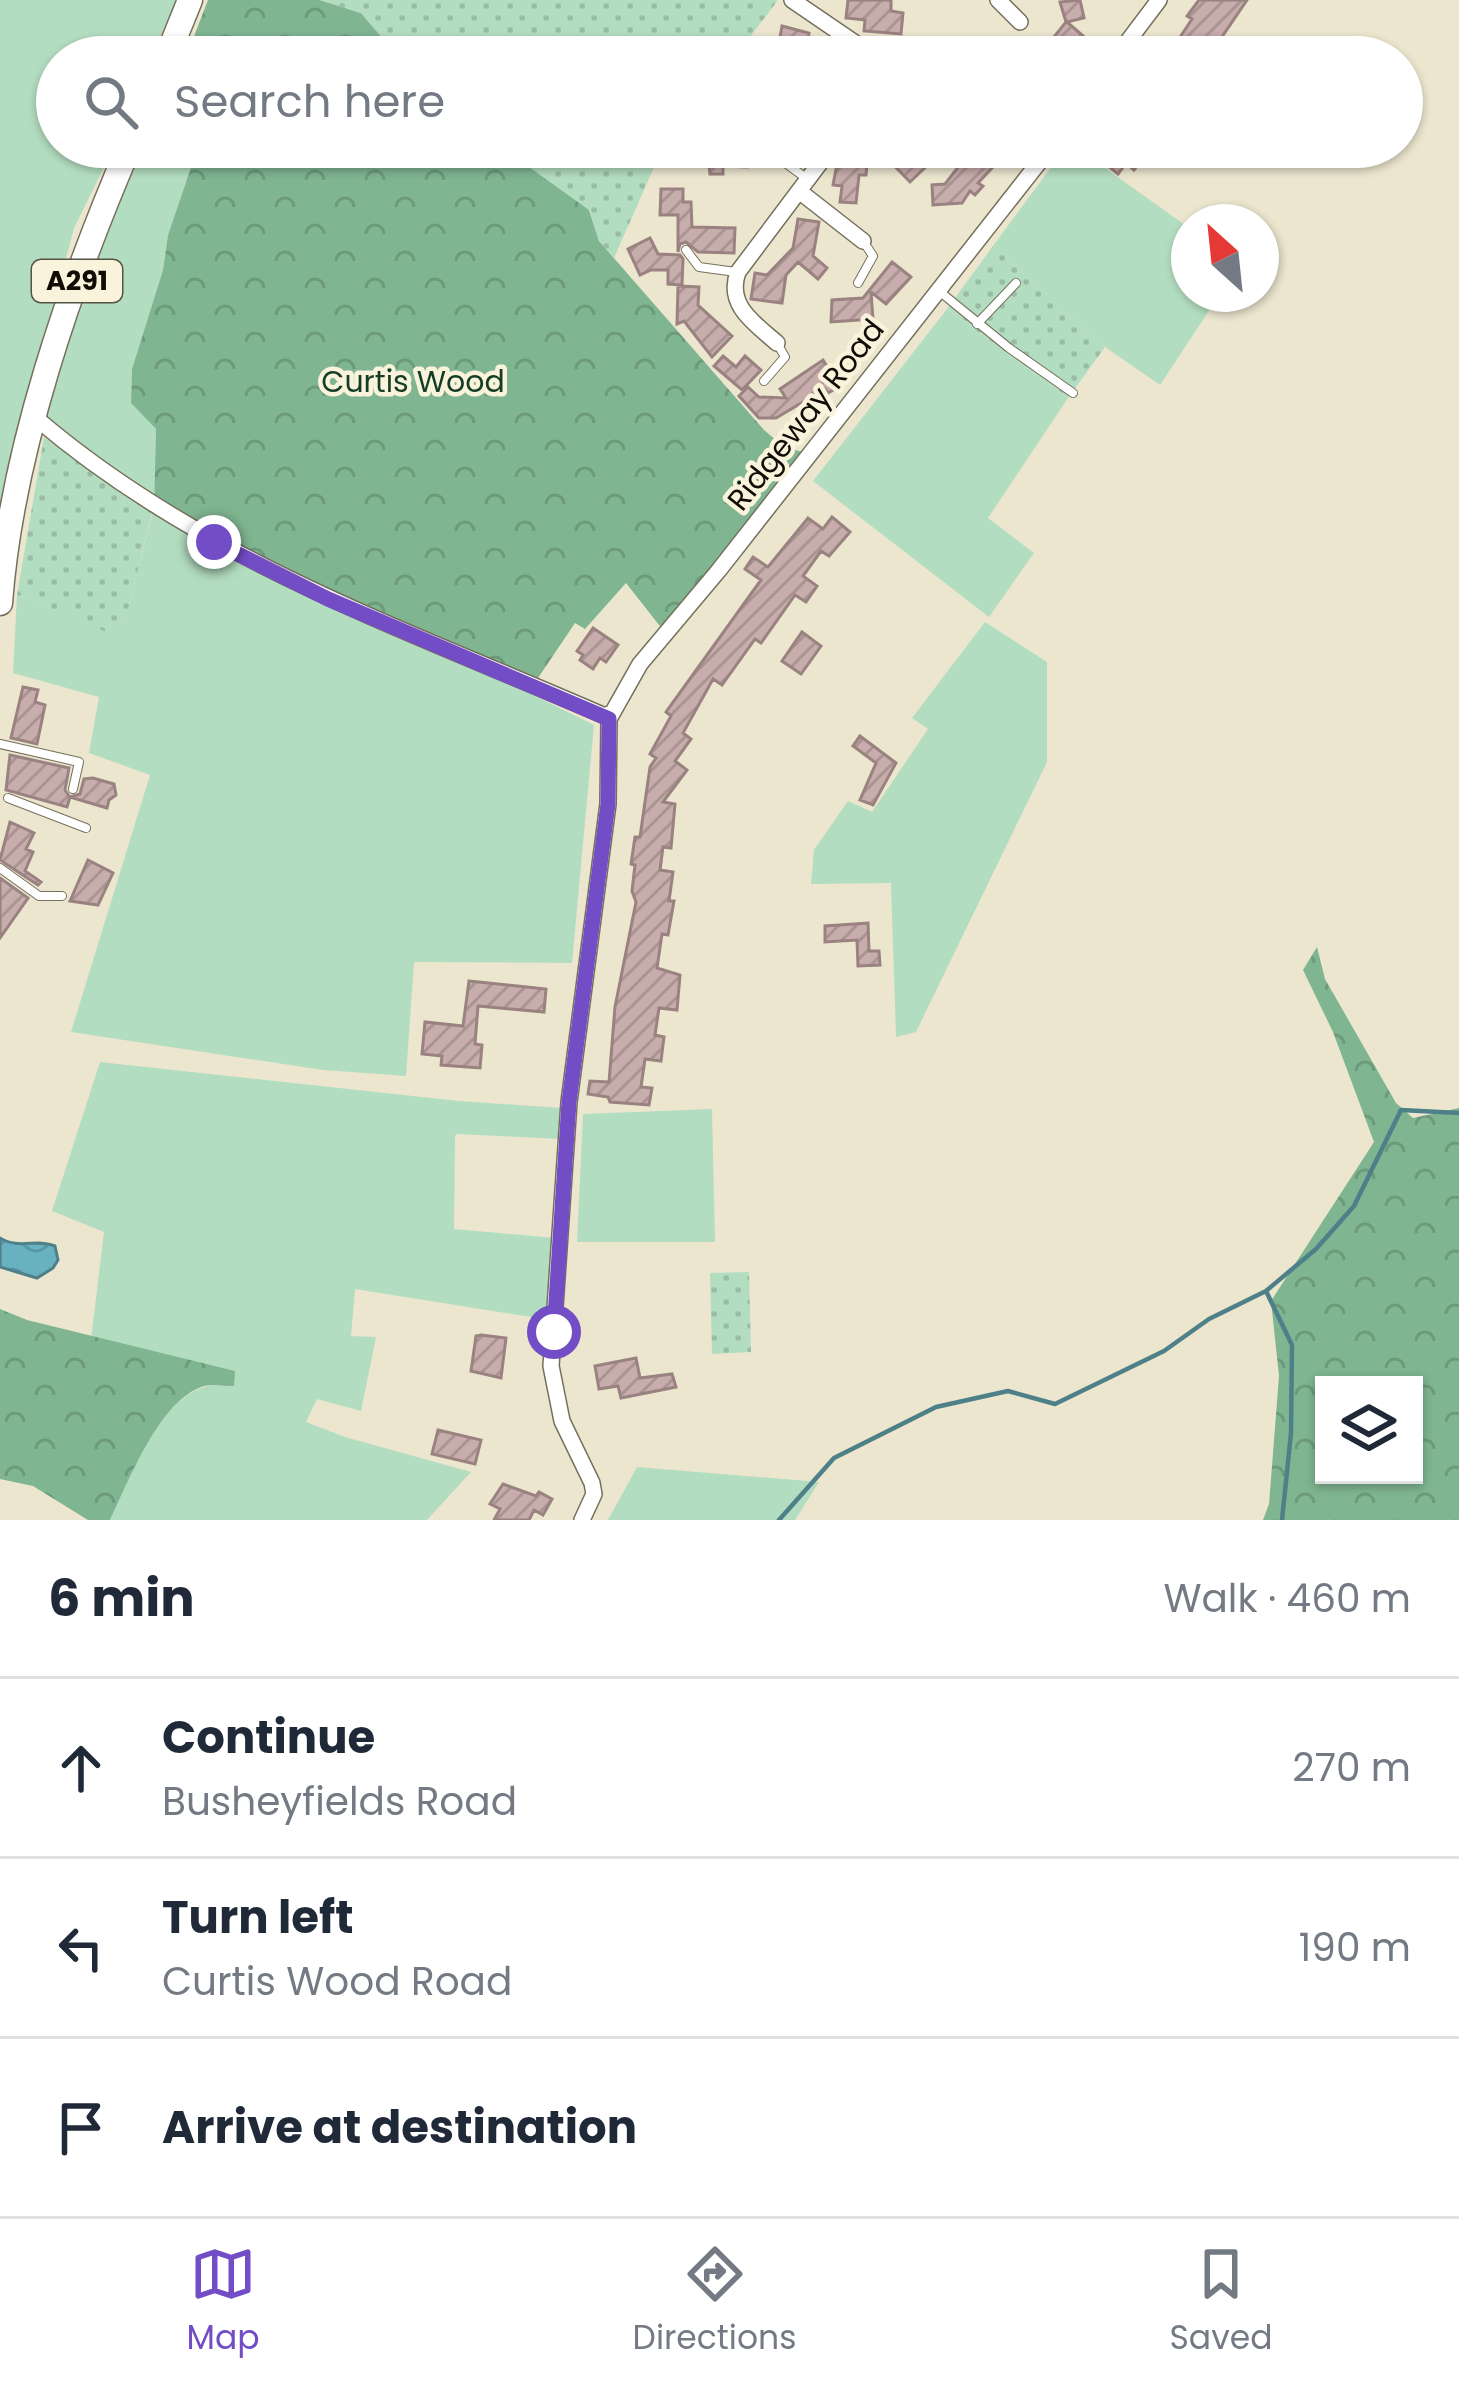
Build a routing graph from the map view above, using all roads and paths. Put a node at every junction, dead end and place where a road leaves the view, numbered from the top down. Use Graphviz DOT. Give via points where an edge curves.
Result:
graph roads {
  1 [pos="190,0"];
  2 [pos="792,0"];
  3 [pos="998,0"];
  4 [pos="1159,0"];
  5 [pos="1020,22"];
  6 [pos="175,36"];
  7 [pos="845,36"];
  8 [pos="1132,36"];
  9 [pos="120,168"];
  10 [pos="786,168"];
  11 [pos="815,168"];
  12 [pos="1034,168"];
  13 [pos="802,185"];
  14 [pos="863,241"];
  15 [pos="686,250"];
  16 [pos="738,272"];
  17 [pos="858,283"];
  18 [pos="1016,283"];
  19 [pos="938,290"];
  20 [pos="977,324"];
  21 [pos="777,343"];
  22 [pos="764,381"];
  23 [pos="1073,393"];
  24 [pos="36,418"];
  25 [pos="0,603"];
  26 [pos="608,716"];
  27 [pos="0,744"];
  28 [pos="73,789"];
  29 [pos="4,797"];
  30 [pos="86,828"];
  31 [pos="0,868"];
  32 [pos="62,896"];
  33 [pos="582,1520"];
  1 -- 6 [label="main road"];
  2 -- 7 [label="street"];
  3 -- 5 [label="street"];
  4 -- 8 [label="street"];
  9 -- 24 [label="main road, A291"];
  10 -- 13 [label="lane"];
  11 -- 13 [label="street"];
  12 -- 19 [label="street, Ridgeway Road"];
  13 -- 14 [label="street"];
  13 -- 16 [label="street"];
  14 -- 17 [label="lane" via="873,256"];
  15 -- 16 [label="lane" via="699,267"];
  16 -- 21 [label="street" via="733,286 742,311"];
  18 -- 20 [label="lane"];
  19 -- 20 [label="lane"];
  19 -- 26 [label="street, Ridgeway Road" via="640,664"];
  20 -- 23 [label="lane"];
  21 -- 22 [label="lane" via="785,357"];
  24 -- 25 [label="main road, A291"];
  24 -- 26 [label="street" via="93,467 214,542 328,599"];
  26 -- 33 [label="street" via="608,804 569,1102 551,1366 562,1421 592,1483"];
  27 -- 28 [label="lane" via="79,762"];
  29 -- 30 [label="lane"];
  31 -- 32 [label="lane" via="39,896"];
}
